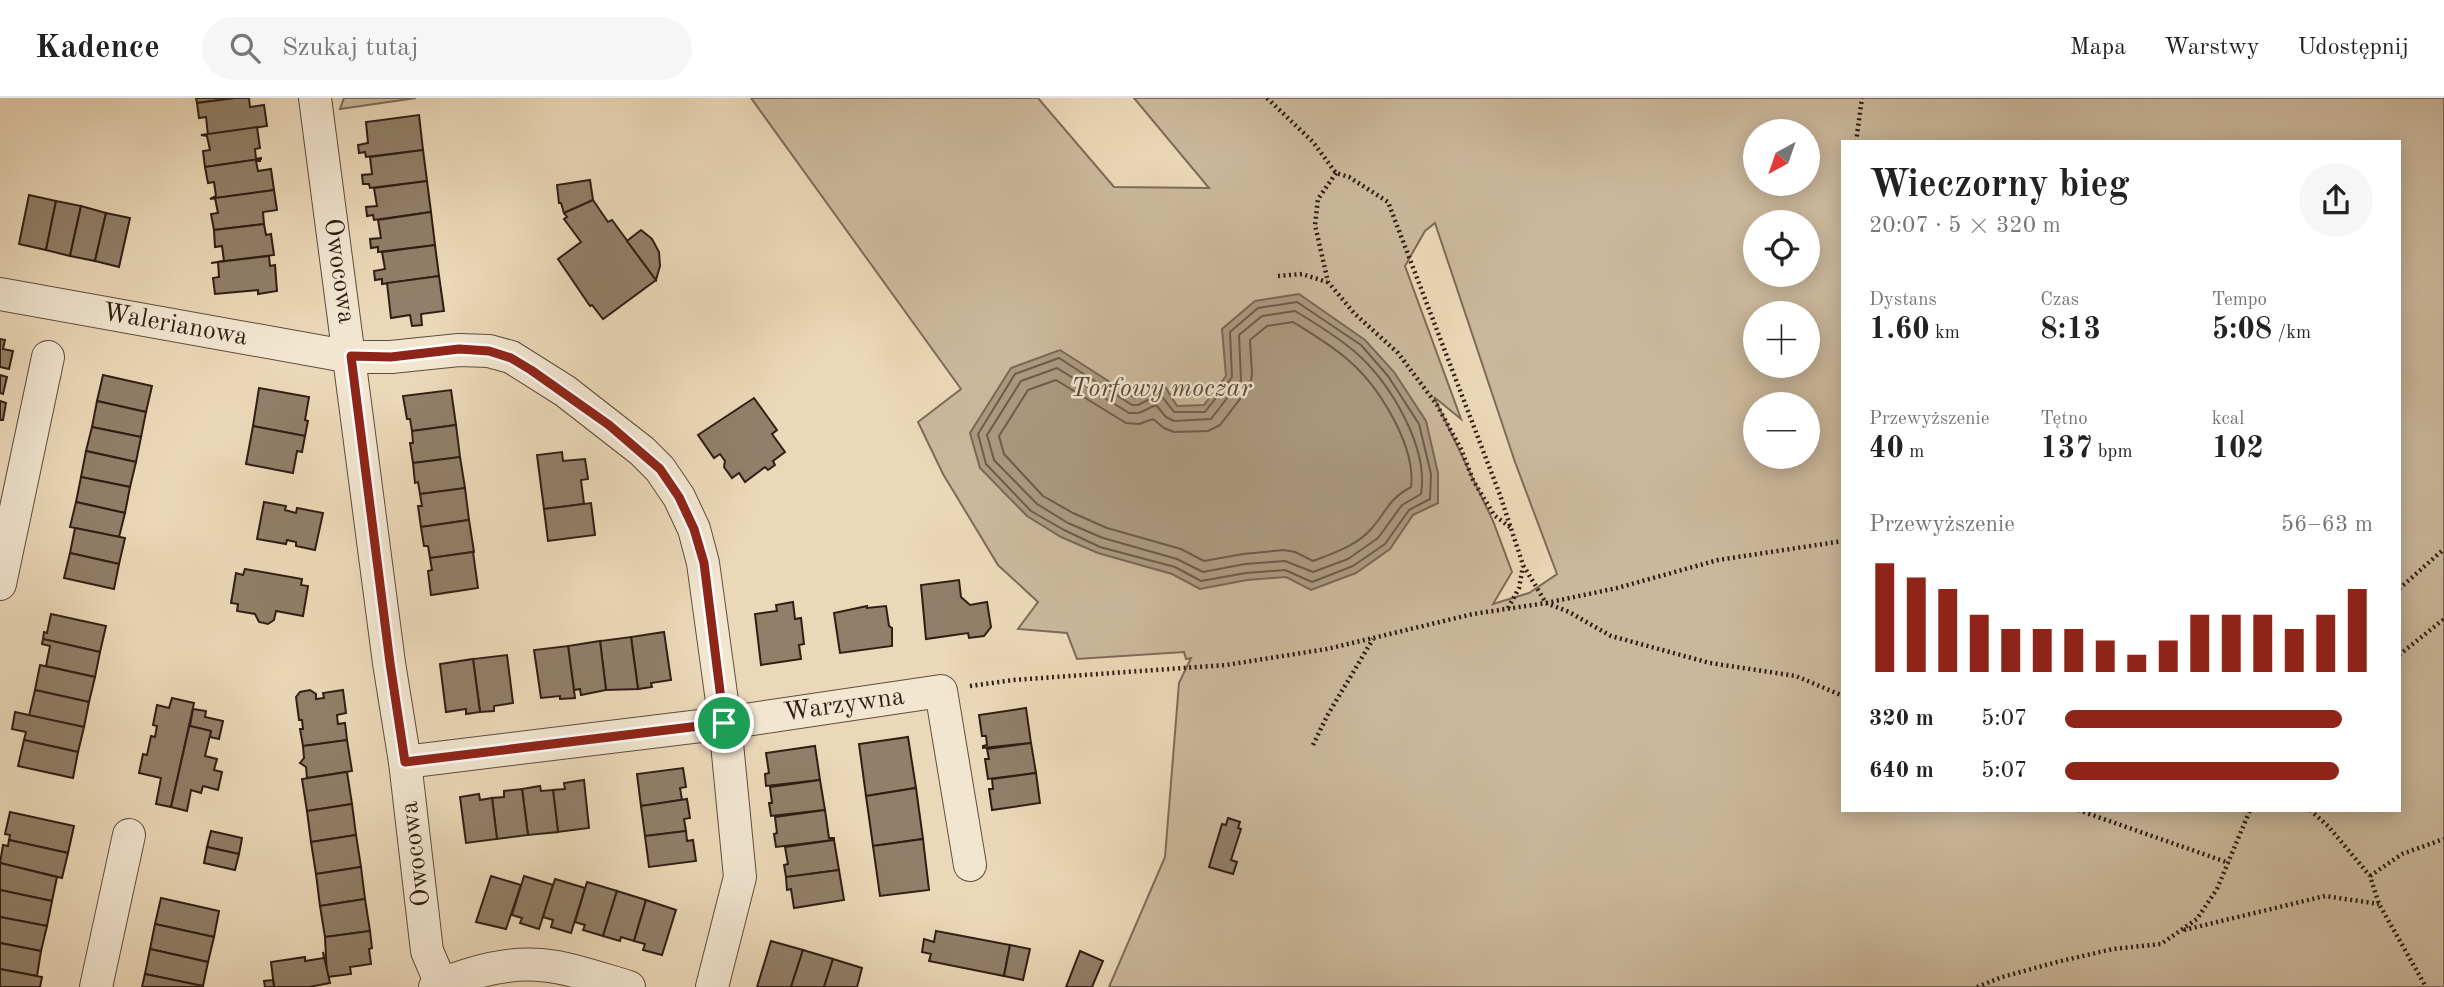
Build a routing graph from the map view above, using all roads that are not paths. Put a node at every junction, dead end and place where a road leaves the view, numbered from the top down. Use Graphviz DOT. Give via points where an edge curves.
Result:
graph roads {
  1 [pos="315,98"];
  2 [pos="0,294"];
  3 [pos="351,356"];
  4 [pos="48,357"];
  5 [pos="0,584"];
  6 [pos="724,723"];
  7 [pos="405,762"];
  8 [pos="129,835"];
  9 [pos="970,865"];
  10 [pos="438,985"];
  11 [pos="96,987"];
  12 [pos="629,987"];
  13 [pos="712,987"];
  1 -- 3 [label="street, Owocowa"];
  2 -- 3 [label="street, Walerianowa"];
  3 -- 6 [label="street, Walerianowa" via="391,357 459,349 511,358 565,391 642,451 679,497 694,529 704,563"];
  3 -- 7 [label="street, Owocowa"];
  4 -- 5 [label="street"];
  6 -- 7 [label="street, Warzywna"];
  6 -- 9 [label="street, Warzywna" via="941,691"];
  6 -- 13 [label="street, Walerianowa" via="740,877"];
  7 -- 10 [label="street, Owocowa" via="427,951"];
  8 -- 11 [label="street"];
  10 -- 12 [label="street" via="524,963 556,966"];
}
